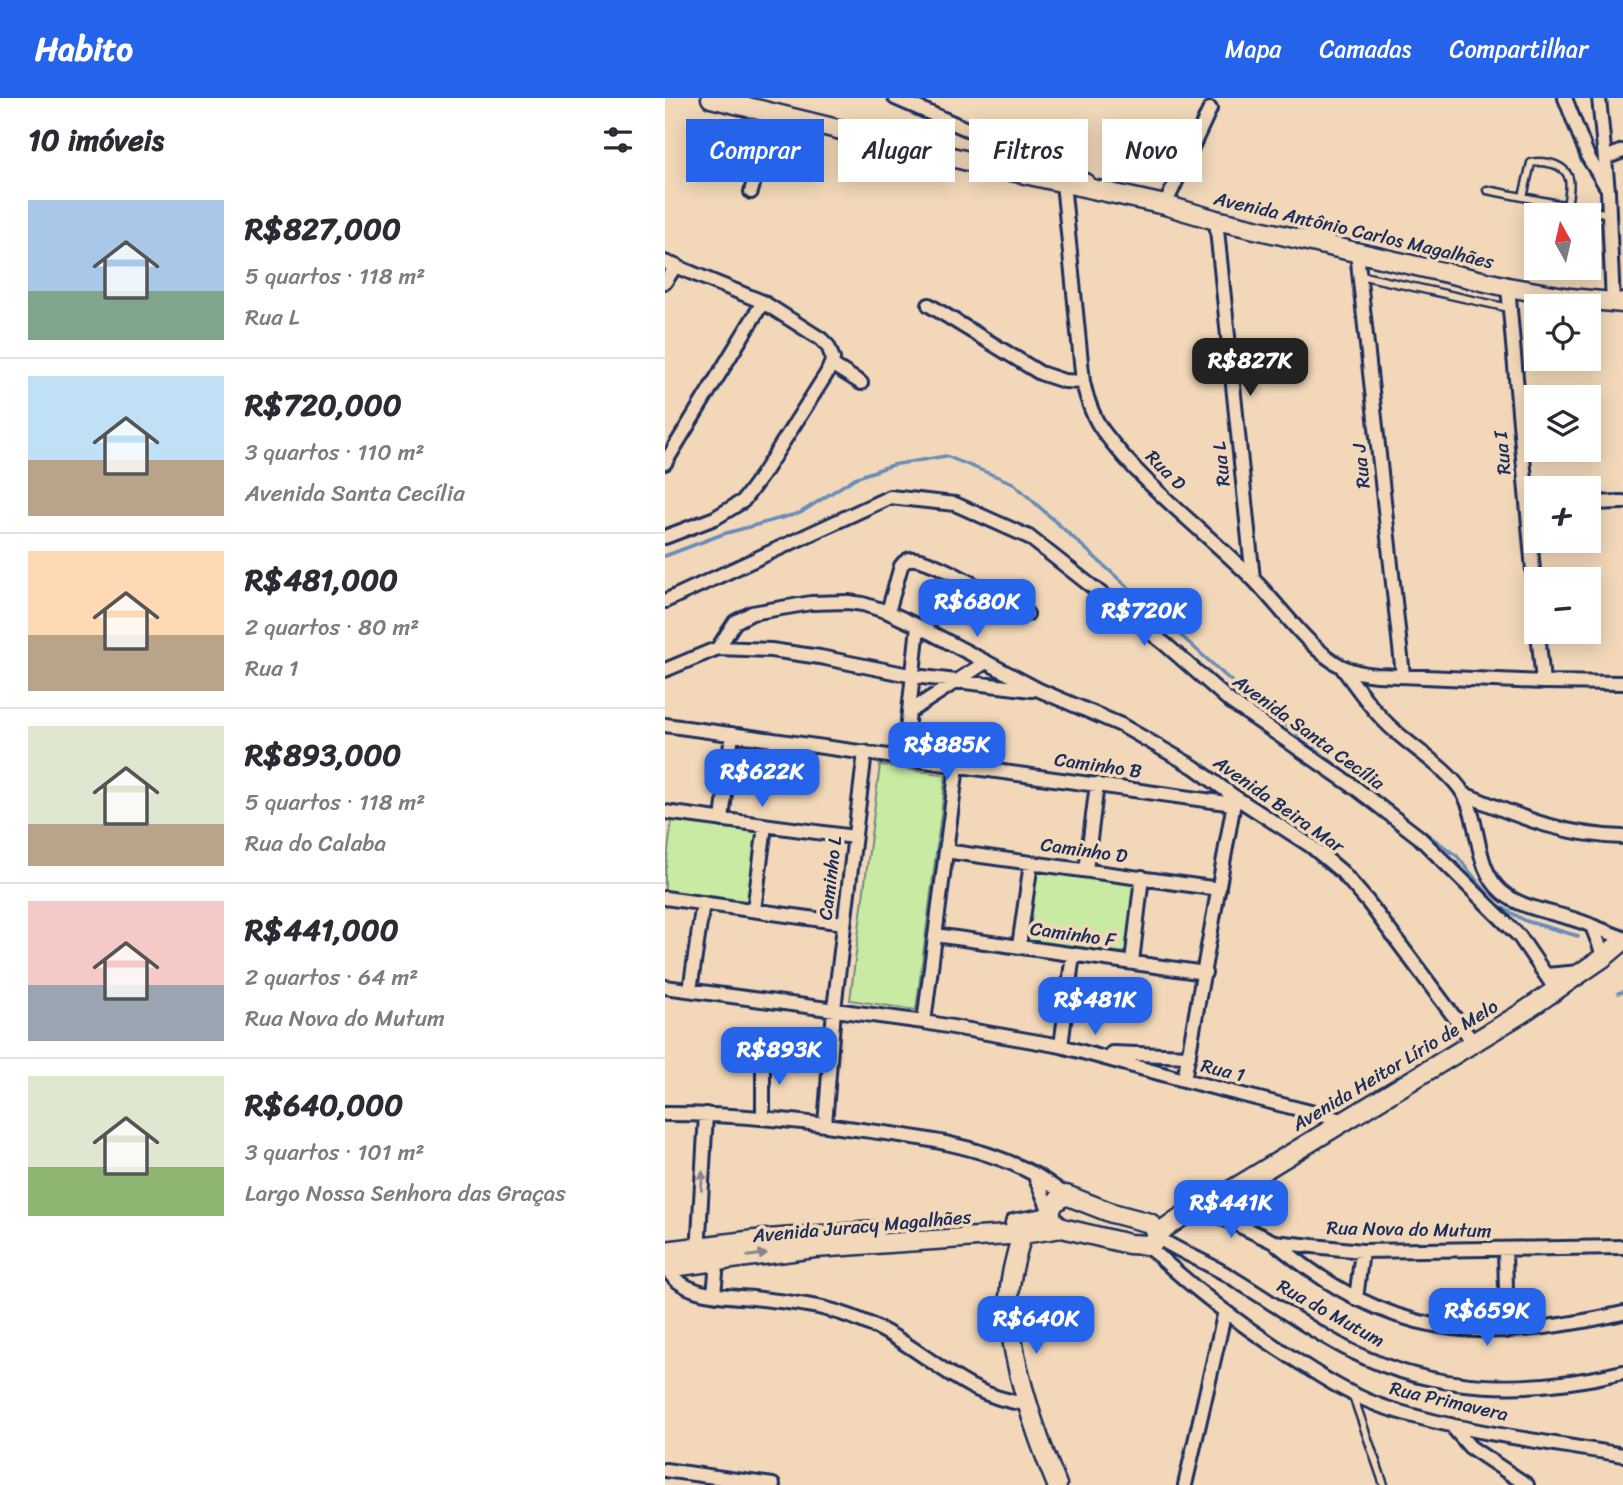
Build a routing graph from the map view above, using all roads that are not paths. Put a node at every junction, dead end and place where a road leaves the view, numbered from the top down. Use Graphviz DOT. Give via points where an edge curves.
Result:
graph roads {
  1 [pos="711,98"];
  2 [pos="895,98"];
  3 [pos="1565,98"];
  4 [pos="1599,98"];
  5 [pos="1210,109"];
  6 [pos="772,112"];
  7 [pos="969,131"];
  8 [pos="1623,151"];
  9 [pos="1605,158"];
  10 [pos="969,161"];
  11 [pos="1088,181"];
  12 [pos="1059,182"];
  13 [pos="1063,183"];
  14 [pos="1487,190"];
  15 [pos="1608,191"];
  16 [pos="751,192"];
  17 [pos="1116,193"];
  18 [pos="1523,197"];
  19 [pos="1552,203"];
  20 [pos="1568,203"];
  21 [pos="1165,205"];
  22 [pos="1601,212"];
  23 [pos="1609,214"];
  24 [pos="1216,220"];
  25 [pos="1357,253"];
  26 [pos="670,264"];
  27 [pos="1359,275"];
  28 [pos="665,282"];
  29 [pos="1508,287"];
  30 [pos="763,302"];
  31 [pos="1618,303"];
  32 [pos="929,305"];
  33 [pos="1510,308"];
  34 [pos="829,368"];
  35 [pos="1083,382"];
  36 [pos="861,383"];
  37 [pos="665,463"];
  38 [pos="1528,476"];
  39 [pos="1623,502"];
  40 [pos="1601,503"];
  41 [pos="665,537"];
  42 [pos="1253,579"];
  43 [pos="665,601"];
  44 [pos="888,612"];
  45 [pos="1027,614"];
  46 [pos="918,626"];
  47 [pos="1539,644"];
  48 [pos="718,648"];
  49 [pos="986,662"];
  50 [pos="1341,666"];
  51 [pos="665,670"];
  52 [pos="1403,675"];
  53 [pos="914,676"];
  54 [pos="958,682"];
  55 [pos="1543,682"];
  56 [pos="1623,682"];
  57 [pos="1039,690"];
  58 [pos="909,712"];
  59 [pos="665,725"];
  60 [pos="732,734"];
  61 [pos="865,752"];
  62 [pos="904,759"];
  63 [pos="957,766"];
  64 [pos="1097,784"];
  65 [pos="1464,794"];
  66 [pos="1235,800"];
  67 [pos="666,815"];
  68 [pos="722,820"];
  69 [pos="765,826"];
  70 [pos="854,837"];
  71 [pos="1623,837"];
  72 [pos="944,851"];
  73 [pos="1031,863"];
  74 [pos="1086,870"];
  75 [pos="1142,877"];
  76 [pos="1219,889"];
  77 [pos="665,898"];
  78 [pos="703,903"];
  79 [pos="754,910"];
  80 [pos="844,923"];
  81 [pos="1592,926"];
  82 [pos="935,935"];
  83 [pos="1623,939"];
  84 [pos="1019,946"];
  85 [pos="1073,954"];
  86 [pos="1604,957"];
  87 [pos="1132,962"];
  88 [pos="1205,973"];
  89 [pos="1551,982"];
  90 [pos="665,987"];
  91 [pos="690,990"];
  92 [pos="834,1009"];
  93 [pos="924,1022"];
  94 [pos="1473,1042"];
  95 [pos="1061,1046"];
  96 [pos="1092,1053"];
  97 [pos="763,1056"];
  98 [pos="1189,1056"];
  99 [pos="1184,1080"];
  100 [pos="665,1114"];
  101 [pos="706,1114"];
  102 [pos="763,1118"];
  103 [pos="1346,1121"];
  104 [pos="825,1125"];
  105 [pos="1034,1174"];
  106 [pos="1066,1195"];
  107 [pos="1202,1208"];
  108 [pos="1183,1216"];
  109 [pos="1054,1219"];
  110 [pos="1142,1220"];
  111 [pos="1023,1234"];
  112 [pos="1274,1242"];
  113 [pos="1159,1244"];
  114 [pos="1623,1247"];
  115 [pos="1505,1250"];
  116 [pos="665,1251"];
  117 [pos="1363,1251"];
  118 [pos="703,1257"];
  119 [pos="665,1268"];
  120 [pos="713,1294"];
  121 [pos="1356,1299"];
  122 [pos="1225,1311"];
  123 [pos="1623,1313"];
  124 [pos="1507,1331"];
  125 [pos="1623,1372"];
  126 [pos="1353,1394"];
  127 [pos="1029,1404"];
  128 [pos="1451,1425"];
  129 [pos="1623,1455"];
  130 [pos="665,1470"];
  131 [pos="1053,1482"];
  132 [pos="773,1485"];
  133 [pos="1185,1485"];
  134 [pos="1384,1485"];
  135 [pos="1527,1485"];
  1 -- 6 [label="main road, Avenida Antônio Carlos Magalhães"];
  2 -- 7 [label="street"];
  3 -- 15 [label="street" via="1588,157"];
  4 -- 9 [label="street"];
  5 -- 21 [label="street"];
  6 -- 10 [label="main road, Avenida Antônio Carlos Magalhães"];
  6 -- 16 [label="street"];
  8 -- 9 [label="street"];
  9 -- 15 [label="street"];
  11 -- 17 [label="street"];
  12 -- 13 [label="main road, Avenida Antônio Carlos Magalhães"];
  13 -- 17 [label="main road, Avenida Antônio Carlos Magalhães"];
  13 -- 35 [label="street, Rua D"];
  14 -- 18 [label="lane"];
  15 -- 23 [label="street"];
  17 -- 21 [label="main road, Avenida Antônio Carlos Magalhães"];
  18 -- 19 [label="lane"];
  18 -- 20 [label="lane" via="1531,163 1545,162 1560,166 1570,176"];
  21 -- 24 [label="main road, Avenida Antônio Carlos Magalhães"];
  22 -- 23 [label="lane"];
  23 -- 31 [label="street"];
  24 -- 25 [label="main road, Avenida Antônio Carlos Magalhães"];
  24 -- 42 [label="street, Rua L"];
  25 -- 27 [label="street, Rua J"];
  25 -- 29 [label="main road, Avenida Antônio Carlos Magalhães"];
  26 -- 28 [label="street"];
  26 -- 30 [label="street"];
  27 -- 33 [label="lane"];
  27 -- 52 [label="street, Rua J"];
  29 -- 31 [label="main road, Avenida Antônio Carlos Magalhães"];
  29 -- 33 [label="street, Rua I"];
  30 -- 34 [label="street" via="828,346 832,352"];
  30 -- 37 [label="street"];
  32 -- 35 [label="street" via="1040,373"];
  33 -- 38 [label="street, Rua I"];
  34 -- 36 [label="street"];
  34 -- 41 [label="street" via="743,501 715,518"];
  35 -- 42 [label="street, Rua D" via="1092,413 1116,447"];
  39 -- 40 [label="street"];
  42 -- 50 [label="street, Rua D" via="1300,631"];
  43 -- 89 [label="street, Avenida Santa Cecília" via="890,496 955,504 1029,537 1231,702 1419,837 1519,936"];
  44 -- 45 [label="street" via="901,566 913,558"];
  44 -- 46 [label="street, Avenida Beira Mar"];
  44 -- 48 [label="street, Avenida Beira Mar" via="848,602 766,609 735,622"];
  46 -- 49 [label="street, Avenida Beira Mar"];
  46 -- 53 [label="street"];
  47 -- 55 [label="street"];
  48 -- 51 [label="street, Avenida Beira Mar"];
  48 -- 53 [label="street, Avenida Beira Mar" via="795,653"];
  49 -- 54 [label="street"];
  49 -- 57 [label="street, Avenida Beira Mar"];
  50 -- 52 [label="street, Rua D" via="1360,673"];
  50 -- 65 [label="street" via="1380,717"];
  52 -- 55 [label="street, Rua D"];
  53 -- 54 [label="street, Avenida Beira Mar"];
  53 -- 58 [label="street"];
  54 -- 57 [label="street, Avenida Beira Mar"];
  54 -- 58 [label="street"];
  55 -- 56 [label="street, Rua D"];
  57 -- 66 [label="street, Avenida Beira Mar" via="1139,734 1194,767"];
  58 -- 62 [label="street"];
  59 -- 60 [label="street, Caminho B"];
  60 -- 61 [label="street, Caminho B"];
  60 -- 68 [label="street"];
  61 -- 62 [label="street, Caminho B"];
  61 -- 70 [label="street, Caminho L"];
  62 -- 63 [label="street, Caminho B"];
  63 -- 64 [label="street, Caminho B"];
  63 -- 72 [label="street"];
  64 -- 66 [label="street, Caminho B"];
  64 -- 74 [label="street"];
  65 -- 71 [label="street" via="1551,828"];
  65 -- 81 [label="street" via="1487,868 1503,894"];
  66 -- 76 [label="street"];
  66 -- 94 [label="street, Avenida Beira Mar" via="1311,846 1355,886"];
  67 -- 68 [label="street"];
  68 -- 69 [label="street"];
  69 -- 70 [label="street"];
  69 -- 79 [label="street"];
  70 -- 80 [label="street, Caminho L"];
  72 -- 73 [label="street, Caminho D"];
  72 -- 82 [label="street"];
  73 -- 74 [label="street, Caminho D"];
  73 -- 84 [label="street"];
  74 -- 75 [label="street, Caminho D"];
  75 -- 76 [label="street, Caminho D"];
  75 -- 87 [label="street"];
  76 -- 88 [label="street"];
  77 -- 78 [label="street"];
  78 -- 79 [label="street"];
  78 -- 91 [label="street"];
  79 -- 80 [label="street"];
  80 -- 92 [label="street, Caminho L"];
  81 -- 83 [label="street"];
  81 -- 86 [label="street"];
  82 -- 84 [label="street, Caminho F"];
  82 -- 93 [label="street"];
  83 -- 86 [label="main road, Avenida Heitor Lírio de Melo"];
  84 -- 85 [label="street, Caminho F"];
  85 -- 87 [label="street, Caminho F"];
  85 -- 95 [label="street"];
  86 -- 89 [label="main road, Avenida Heitor Lírio de Melo" via="1582,972"];
  87 -- 88 [label="street, Caminho F"];
  88 -- 98 [label="street"];
  89 -- 94 [label="main road, Avenida Heitor Lírio de Melo"];
  90 -- 91 [label="street, Rua 1"];
  91 -- 92 [label="street, Rua 1"];
  92 -- 93 [label="street, Rua 1"];
  92 -- 104 [label="street, Caminho L"];
  93 -- 95 [label="street, Rua 1"];
  94 -- 103 [label="main road, Avenida Heitor Lírio de Melo"];
  95 -- 96 [label="street, Rua 1"];
  96 -- 98 [label="street, Rua 1"];
  96 -- 99 [label="street, Rua 1"];
  97 -- 102 [label="street"];
  98 -- 99 [label="street"];
  99 -- 103 [label="street, Rua 1"];
  100 -- 101 [label="street"];
  101 -- 102 [label="street"];
  118 -- 101 [label="street, one-way"];
  102 -- 104 [label="street"];
  103 -- 107 [label="main road, Avenida Heitor Lírio de Melo"];
  104 -- 105 [label="street" via="947,1143"];
  105 -- 106 [label="street"];
  105 -- 109 [label="street"];
  106 -- 109 [label="main road" via="1054,1203"];
  106 -- 110 [label="main road"];
  107 -- 108 [label="main road, Avenida Heitor Lírio de Melo"];
  107 -- 112 [label="street, Rua Nova do Mutum"];
  108 -- 110 [label="main road, Avenida Heitor Lírio de Melo"];
  108 -- 113 [label="main road, Avenida Heitor Lírio de Melo"];
  109 -- 111 [label="main road, Avenida Juracy Magalhães"];
  109 -- 113 [label="main road" via="1129,1244"];
  109 -- 118 [label="main road, Avenida Juracy Magalhães" via="830,1234"];
  110 -- 113 [label="main road" via="1154,1226"];
  118 -- 111 [label="main road, Avenida Juracy Magalhães, one-way"];
  111 -- 127 [label="main road" via="1011,1277 1010,1317"];
  112 -- 117 [label="street, Rua Nova do Mutum"];
  112 -- 121 [label="street" via="1311,1272"];
  113 -- 122 [label="street, Rua Primavera" via="1181,1277"];
  113 -- 125 [label="street, Rua do Mutum" via="1228,1275 1352,1351 1407,1373 1458,1385 1496,1387"];
  114 -- 115 [label="street, Rua Nova do Mutum"];
  115 -- 117 [label="street, Rua Nova do Mutum"];
  115 -- 124 [label="street"];
  116 -- 118 [label="main road, Avenida Juracy Magalhães"];
  117 -- 121 [label="street"];
  118 -- 119 [label="main road, Avenida Juracy Magalhães"];
  118 -- 120 [label="street" via="716,1273"];
  119 -- 120 [label="street" via="682,1286"];
  120 -- 127 [label="street" via="814,1305 844,1313 891,1335 977,1391"];
  121 -- 124 [label="street" via="1424,1324 1471,1332"];
  122 -- 126 [label="street, Rua Primavera"];
  122 -- 133 [label="street"];
  123 -- 124 [label="street"];
  126 -- 128 [label="street, Rua Primavera"];
  126 -- 134 [label="lane"];
  127 -- 131 [label="main road"];
  128 -- 129 [label="street, Rua Primavera"];
  128 -- 135 [label="street" via="1470,1447"];
  130 -- 132 [label="street"];
}
